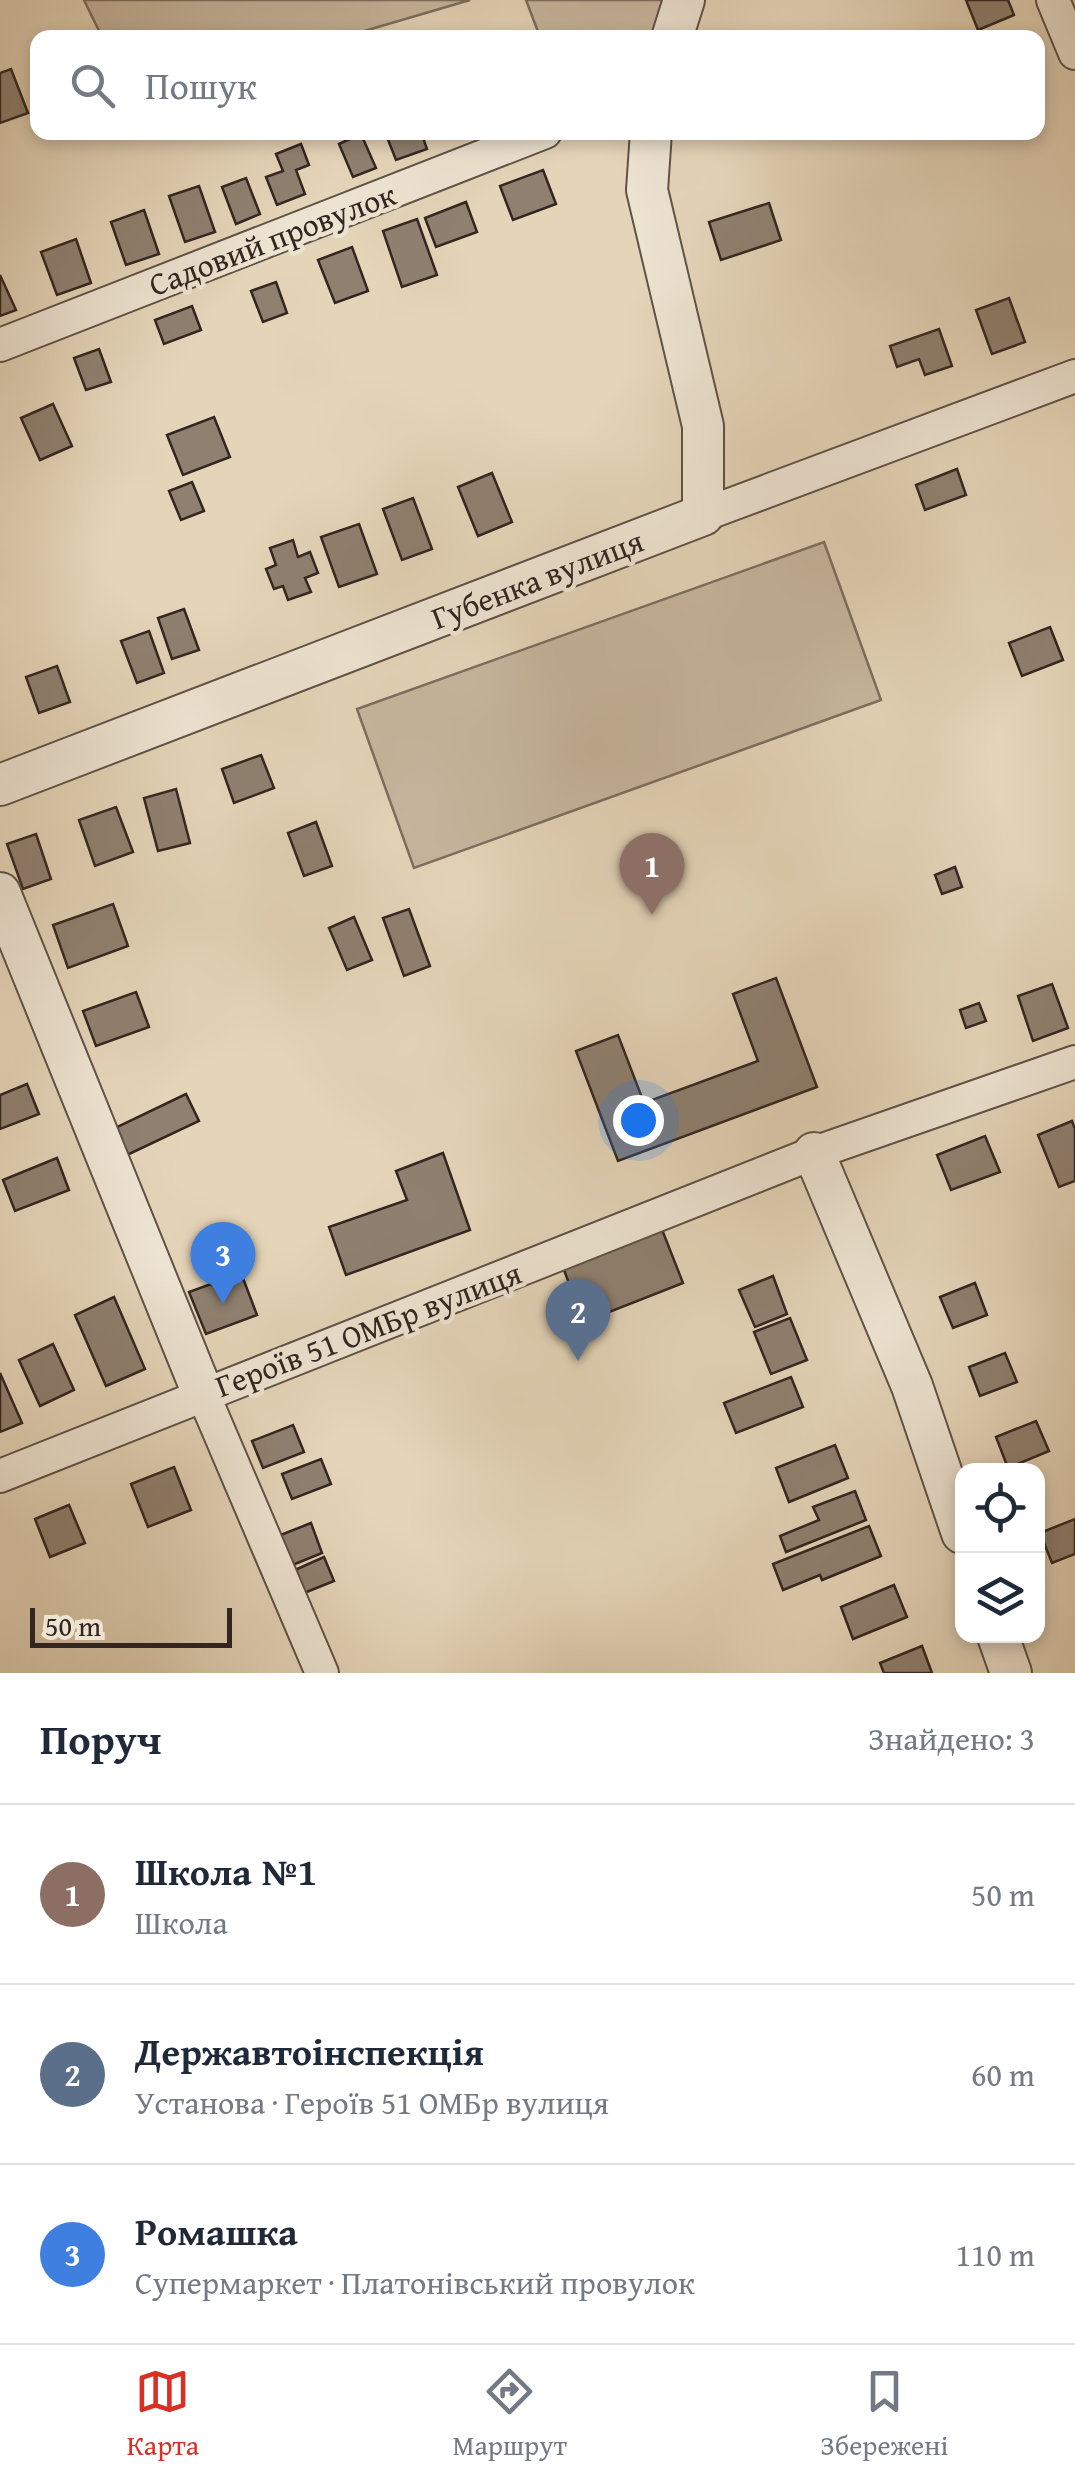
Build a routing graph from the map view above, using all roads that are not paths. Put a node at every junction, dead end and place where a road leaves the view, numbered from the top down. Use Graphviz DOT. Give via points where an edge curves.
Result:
graph roads {
  1 [pos="684,0"];
  2 [pos="1054,0"];
  3 [pos="675,30"];
  4 [pos="1075,53"];
  5 [pos="525,140"];
  6 [pos="651,140"];
  7 [pos="0,345"];
  8 [pos="1075,376"];
  9 [pos="703,514"];
  10 [pos="0,785"];
  11 [pos="0,893"];
  12 [pos="1075,1062"];
  13 [pos="814,1154"];
  14 [pos="203,1394"];
  15 [pos="0,1476"];
  16 [pos="955,1512"];
  17 [pos="1000,1643"];
  18 [pos="322,1673"];
  19 [pos="1011,1673"];
  1 -- 3 [label="street"];
  2 -- 4 [label="street"];
  5 -- 7 [label="street, Садовий провулок"];
  6 -- 9 [label="street" via="648,190 703,426"];
  8 -- 9 [label="street, Губенка вулиця"];
  9 -- 10 [label="street, Губенка вулиця"];
  11 -- 14 [label="street"];
  12 -- 13 [label="street, Героїв 51 ОМБр вулиця"];
  13 -- 14 [label="street, Героїв 51 ОМБр вулиця"];
  13 -- 16 [label="street" via="912,1386"];
  14 -- 15 [label="street, Героїв 51 ОМБр вулиця"];
  14 -- 18 [label="street"];
  17 -- 19 [label="street"];
}
